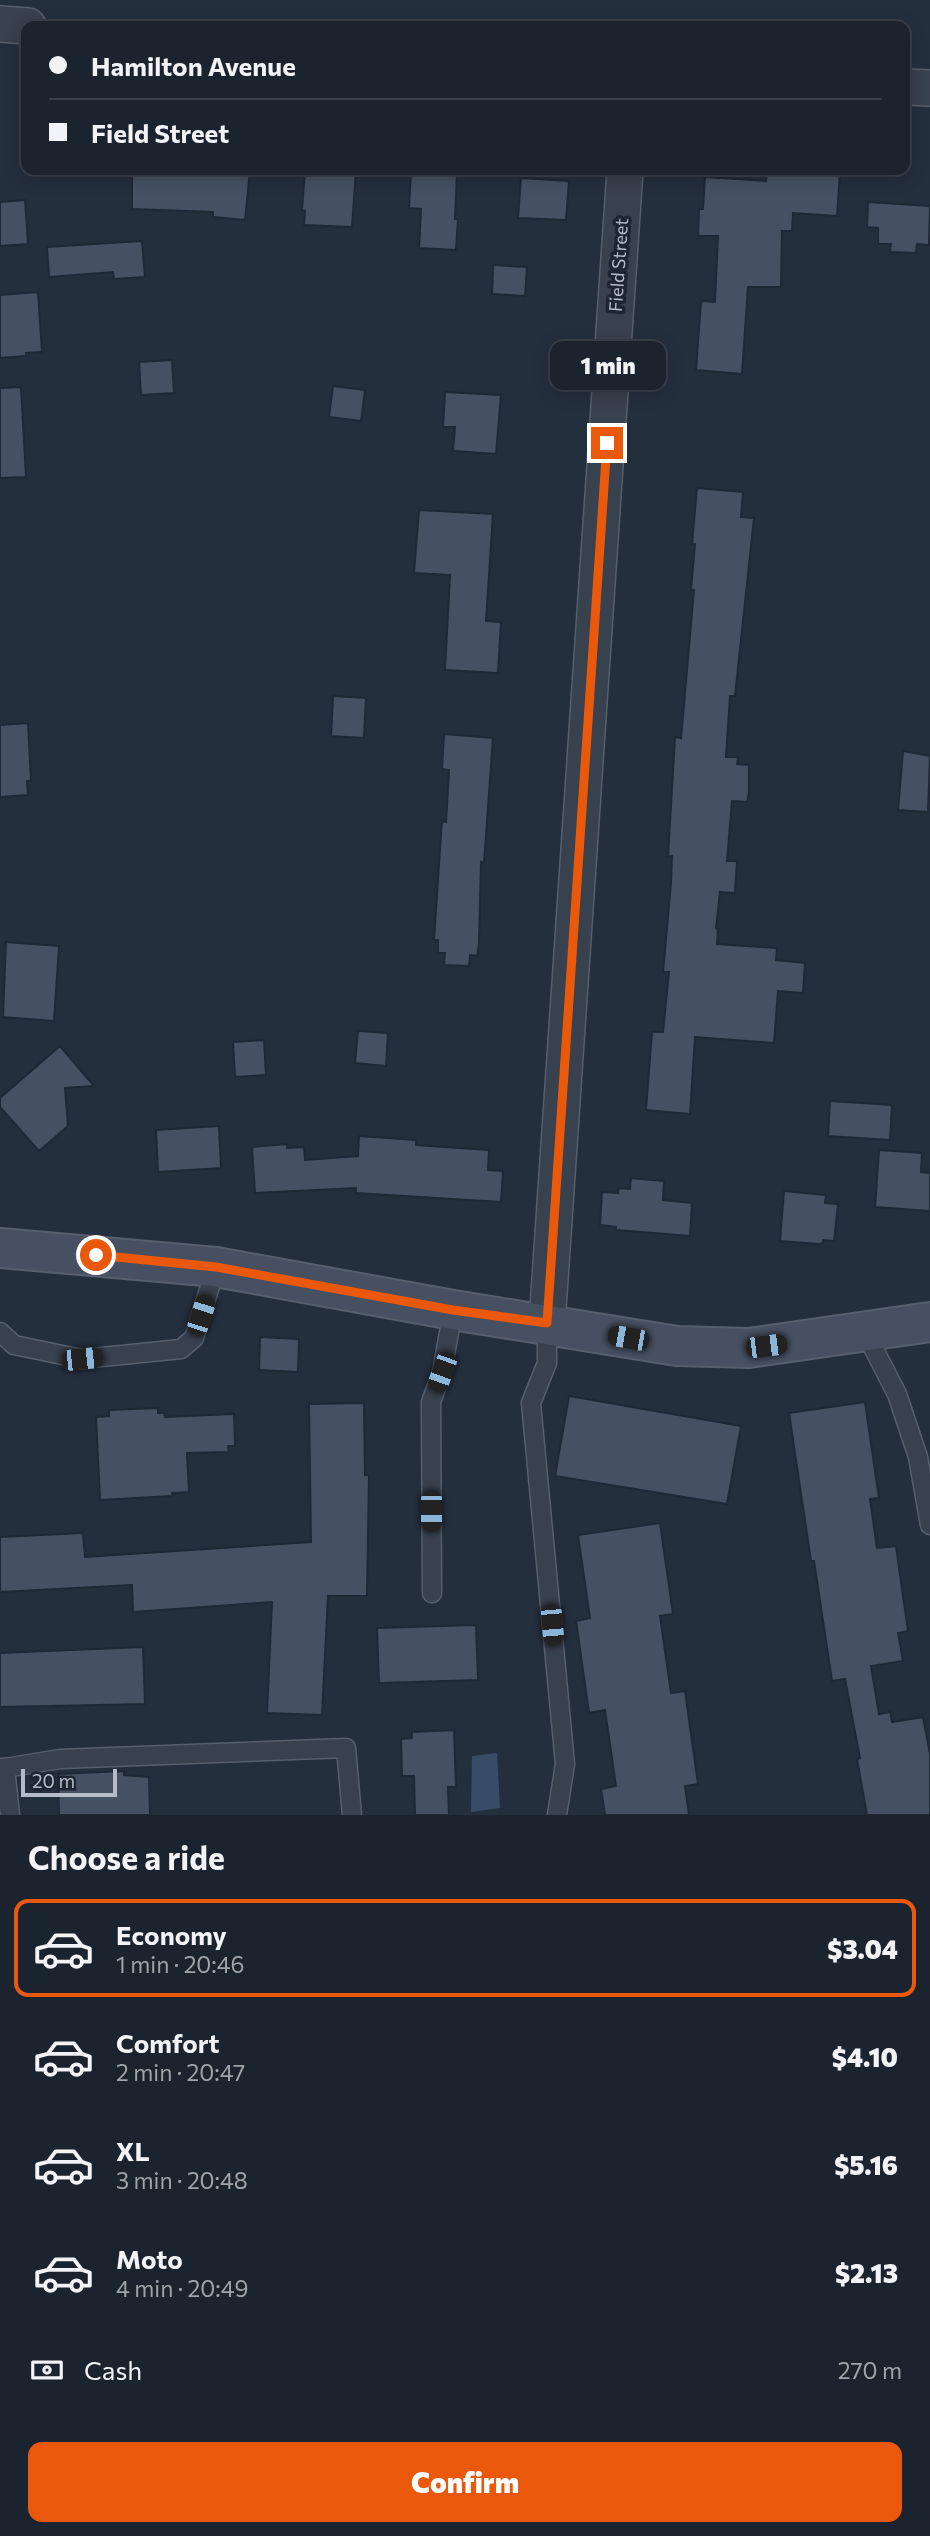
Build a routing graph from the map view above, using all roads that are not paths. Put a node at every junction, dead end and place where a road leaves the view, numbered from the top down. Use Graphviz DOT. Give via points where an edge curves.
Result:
graph roads {
  1 [pos="0,24"];
  2 [pos="21,26"];
  3 [pos="910,87"];
  4 [pos="930,88"];
  5 [pos="625,175"];
  6 [pos="0,1248"];
  7 [pos="216,1267"];
  8 [pos="453,1310"];
  9 [pos="930,1322"];
  10 [pos="547,1323"];
  11 [pos="0,1332"];
  12 [pos="864,1332"];
  13 [pos="930,1525"];
  14 [pos="432,1593"];
  15 [pos="3,1768"];
  16 [pos="9,1815"];
  17 [pos="352,1815"];
  18 [pos="557,1815"];
  1 -- 2 [label="street"];
  3 -- 4 [label="street"];
  5 -- 10 [label="street, Field Street"];
  6 -- 7 [label="street"];
  7 -- 8 [label="street"];
  7 -- 11 [label="lane" via="194,1338 181,1349 82,1359 14,1345"];
  8 -- 10 [label="street"];
  8 -- 14 [label="lane" via="442,1372 431,1402"];
  9 -- 12 [label="street"];
  10 -- 12 [label="street" via="677,1346 723,1349"];
  10 -- 18 [label="lane" via="547,1363 531,1403 565,1764"];
  12 -- 13 [label="lane" via="897,1394 918,1457"];
  15 -- 16 [label="lane"];
  15 -- 17 [label="lane" via="60,1759 346,1748"];
}
